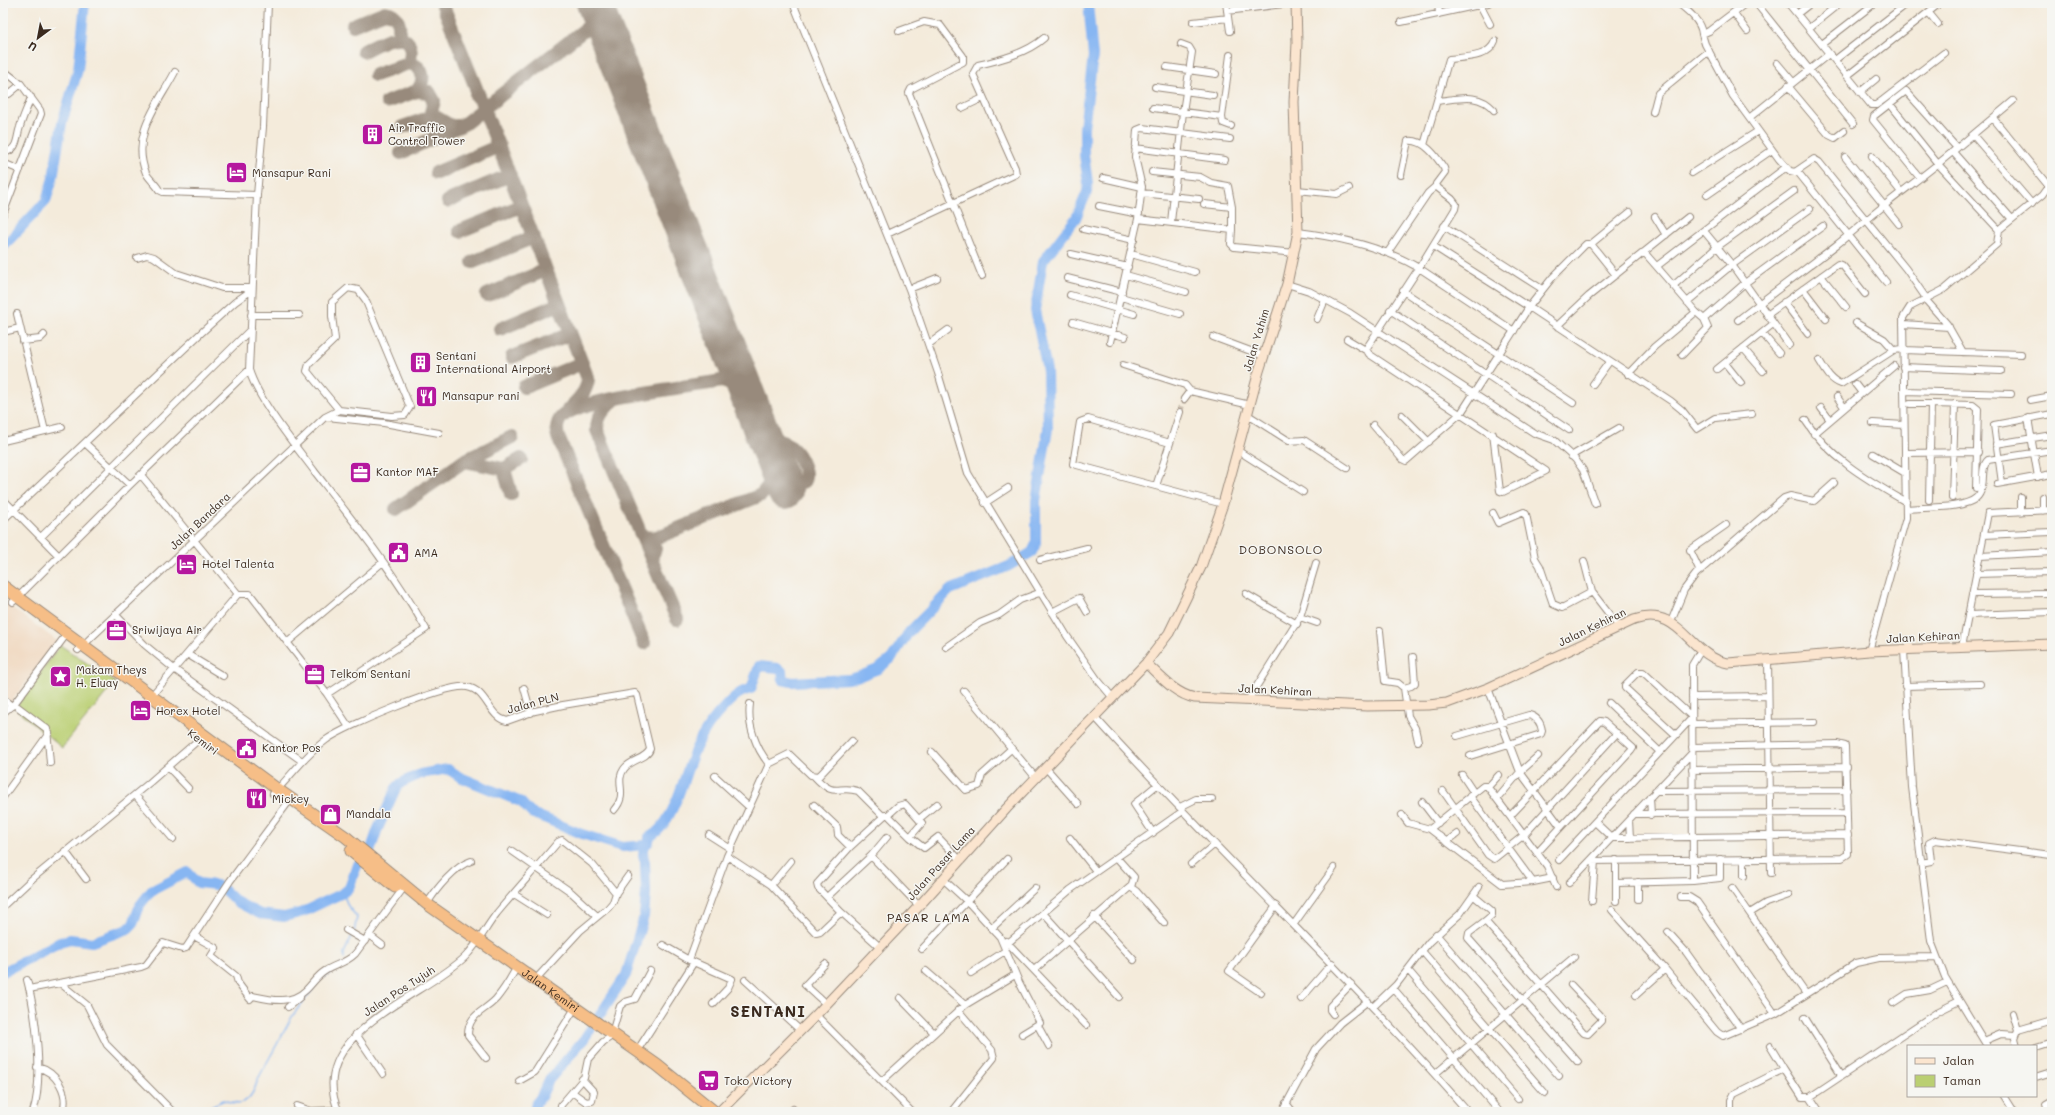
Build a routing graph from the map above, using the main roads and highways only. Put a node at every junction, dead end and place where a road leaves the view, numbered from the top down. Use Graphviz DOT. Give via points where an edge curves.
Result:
graph roads {
  1 [pos="3,586"];
  2 [pos="3,594"];
  3 [pos="16,600"];
  4 [pos="80,647"];
  5 [pos="275,792"];
  6 [pos="344,840"];
  7 [pos="385,873"];
  8 [pos="403,888"];
  9 [pos="476,942"];
  10 [pos="578,1013"];
  11 [pos="608,1034"];
  12 [pos="706,1112"];
  13 [pos="715,1112"];
  1 -- 3 [label="highway, Kemiri"];
  2 -- 3 [label="highway, Kemiri"];
  3 -- 4 [label="highway, Kemiri"];
  3 -- 4 [label="highway, Kemiri" via="63,639"];
  4 -- 5 [label="highway, Kemiri"];
  5 -- 6 [label="highway, Kemiri"];
  5 -- 6 [label="highway, Kemiri" via="286,804"];
  6 -- 7 [label="highway, Kemiri"];
  7 -- 8 [label="highway, Jalan Kemiri"];
  8 -- 9 [label="highway, Jalan Kemiri"];
  8 -- 9 [label="highway, Jalan Kemiri"];
  9 -- 10 [label="highway, Jalan Kemiri" via="535,980"];
  9 -- 10 [label="highway, Jalan Kemiri" via="514,972"];
  10 -- 11 [label="highway, Jalan Kemiri"];
  11 -- 12 [label="highway, Jalan Kemiri"];
  11 -- 13 [label="highway, Jalan Kemiri" via="637,1051"];
}
